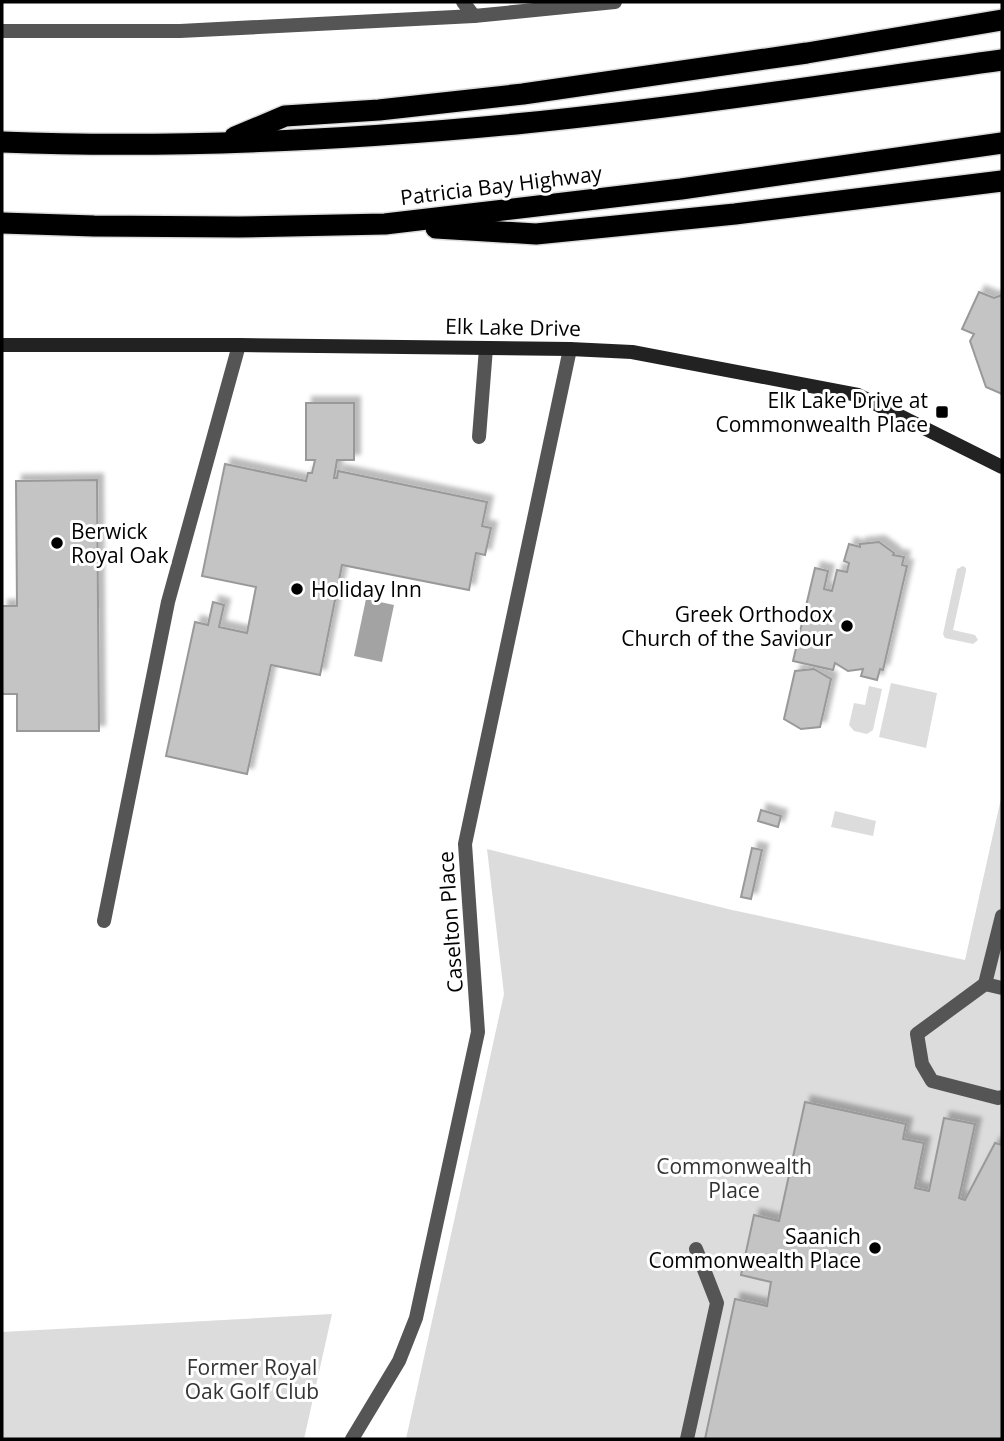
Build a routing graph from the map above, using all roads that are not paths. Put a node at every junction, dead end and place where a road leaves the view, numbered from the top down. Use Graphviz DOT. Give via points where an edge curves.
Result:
graph roads {
  1 [pos="463,2"];
  2 [pos="615,2"];
  3 [pos="474,16"];
  4 [pos="1002,20"];
  5 [pos="2,31"];
  6 [pos="1002,60"];
  7 [pos="2,142"];
  8 [pos="221,142"];
  9 [pos="1002,143"];
  10 [pos="1002,181"];
  11 [pos="2,223"];
  12 [pos="384,224"];
  13 [pos="2,345"];
  14 [pos="239,345"];
  15 [pos="486,348"];
  16 [pos="570,349"];
  17 [pos="479,437"];
  18 [pos="1002,467"];
  19 [pos="1002,916"];
  20 [pos="104,921"];
  21 [pos="985,984"];
  22 [pos="1002,988"];
  23 [pos="1002,1097"];
  24 [pos="696,1249"];
  25 [pos="352,1439"];
  26 [pos="687,1439"];
  1 -- 3 [label="street"];
  2 -- 3 [label="street"];
  3 -- 5 [label="street" via="180,31"];
  4 -- 8 [label="highway" via="523,94 285,116"];
  6 -- 8 [label="highway" via="526,123"];
  7 -- 8 [label="highway"];
  9 -- 12 [label="highway, Patricia Bay Highway" via="681,189"];
  10 -- 12 [label="highway" via="536,234"];
  11 -- 12 [label="highway, Patricia Bay Highway"];
  13 -- 14 [label="street, Elk Lake Drive"];
  14 -- 15 [label="street, Elk Lake Drive"];
  14 -- 20 [label="street" via="168,602"];
  15 -- 16 [label="street, Elk Lake Drive"];
  15 -- 17 [label="street"];
  16 -- 18 [label="street, Elk Lake Drive" via="632,352 858,395"];
  16 -- 25 [label="street, Caselton Place" via="465,844 478,1032 415,1318 399,1361"];
  19 -- 21 [label="street"];
  21 -- 22 [label="street"];
  21 -- 23 [label="street" via="917,1034 922,1064 932,1081"];
  24 -- 26 [label="street" via="717,1303"];
}
